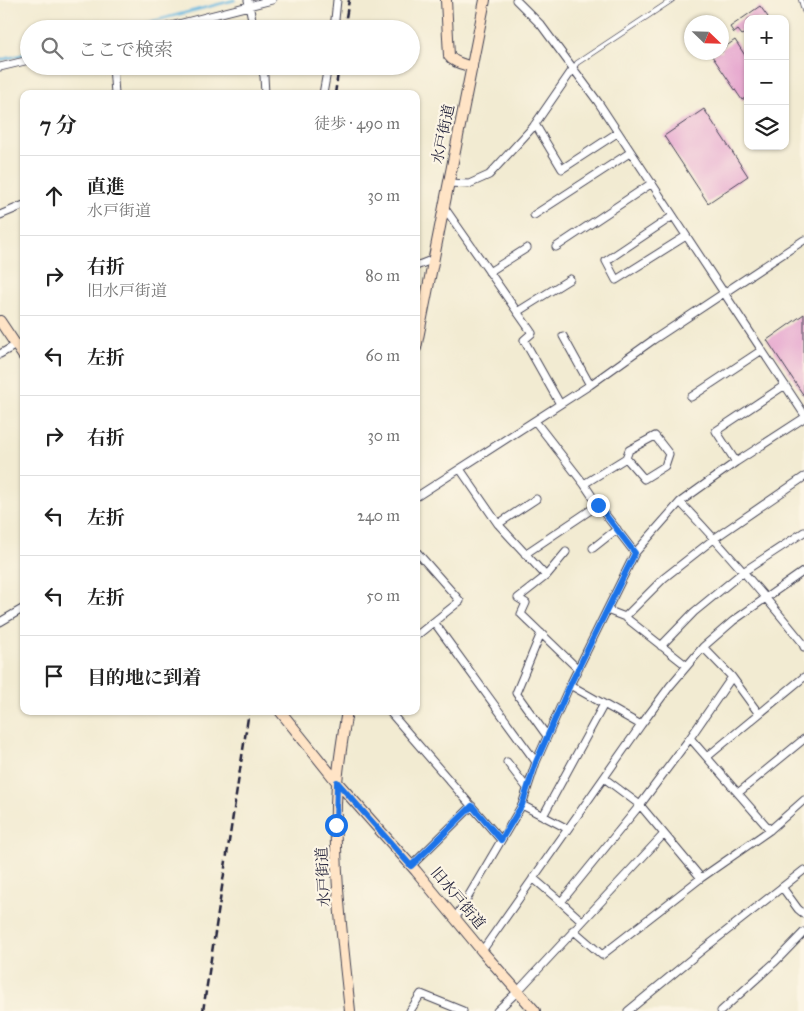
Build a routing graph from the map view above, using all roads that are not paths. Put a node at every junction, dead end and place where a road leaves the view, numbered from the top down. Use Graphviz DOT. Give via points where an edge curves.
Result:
graph roads {
  1 [pos="272,0"];
  2 [pos="337,0"];
  3 [pos="446,0"];
  4 [pos="485,0"];
  5 [pos="516,0"];
  6 [pos="672,0"];
  7 [pos="801,0"];
  8 [pos="248,2"];
  9 [pos="804,11"];
  10 [pos="189,20"];
  11 [pos="252,20"];
  12 [pos="335,20"];
  13 [pos="20,62"];
  14 [pos="0,67"];
  15 [pos="472,67"];
  16 [pos="573,69"];
  17 [pos="114,75"];
  18 [pos="262,75"];
  19 [pos="326,75"];
  20 [pos="115,90"];
  21 [pos="264,90"];
  22 [pos="324,90"];
  23 [pos="535,124"];
  24 [pos="617,132"];
  25 [pos="631,152"];
  26 [pos="448,183"];
  27 [pos="652,183"];
  28 [pos="20,207"];
  29 [pos="444,207"];
  30 [pos="0,215"];
  31 [pos="534,215"];
  32 [pos="673,216"];
  33 [pos="686,236"];
  34 [pos="804,240"];
  35 [pos="556,247"];
  36 [pos="527,248"];
  37 [pos="434,259"];
  38 [pos="420,264"];
  39 [pos="489,272"];
  40 [pos="570,279"];
  41 [pos="724,293"];
  42 [pos="517,312"];
  43 [pos="0,321"];
  44 [pos="420,328"];
  45 [pos="563,336"];
  46 [pos="16,345"];
  47 [pos="762,350"];
  48 [pos="20,351"];
  49 [pos="0,354"];
  50 [pos="590,385"];
  51 [pos="784,385"];
  52 [pos="692,398"];
  53 [pos="560,404"];
  54 [pos="804,414"];
  55 [pos="804,418"];
  56 [pos="535,421"];
  57 [pos="626,458"];
  58 [pos="736,462"];
  59 [pos="460,469"];
  60 [pos="804,477"];
  61 [pos="584,484"];
  62 [pos="420,494"];
  63 [pos="536,499"];
  64 [pos="680,502"];
  65 [pos="598,505"];
  66 [pos="498,524"];
  67 [pos="617,529"];
  68 [pos="804,532"];
  69 [pos="714,538"];
  70 [pos="593,548"];
  71 [pos="566,552"];
  72 [pos="635,553"];
  73 [pos="525,554"];
  74 [pos="420,556"];
  75 [pos="744,572"];
  76 [pos="804,572"];
  77 [pos="546,576"];
  78 [pos="766,598"];
  79 [pos="20,610"];
  80 [pos="607,610"];
  81 [pos="625,617"];
  82 [pos="0,622"];
  83 [pos="434,622"];
  84 [pos="420,633"];
  85 [pos="541,634"];
  86 [pos="661,646"];
  87 [pos="703,647"];
  88 [pos="804,647"];
  89 [pos="687,666"];
  90 [pos="578,669"];
  91 [pos="732,676"];
  92 [pos="804,677"];
  93 [pos="570,685"];
  94 [pos="604,704"];
  95 [pos="759,714"];
  96 [pos="283,715"];
  97 [pos="346,715"];
  98 [pos="392,715"];
  99 [pos="641,725"];
  100 [pos="547,736"];
  101 [pos="690,738"];
  102 [pos="804,739"];
  103 [pos="707,757"];
  104 [pos="507,762"];
  105 [pos="536,762"];
  106 [pos="604,778"];
  107 [pos="337,782"];
  108 [pos="528,788"];
  109 [pos="738,793"];
  110 [pos="804,800"];
  111 [pos="522,805"];
  112 [pos="640,805"];
  113 [pos="472,806"];
  114 [pos="543,816"];
  115 [pos="568,829"];
  116 [pos="770,830"];
  117 [pos="664,834"];
  118 [pos="501,840"];
  119 [pos="411,866"];
  120 [pos="804,870"];
  121 [pos="533,878"];
  122 [pos="701,878"];
  123 [pos="782,887"];
  124 [pos="561,902"];
  125 [pos="804,914"];
  126 [pos="455,919"];
  127 [pos="582,921"];
  128 [pos="573,930"];
  129 [pos="804,932"];
  130 [pos="482,951"];
  131 [pos="518,991"];
  132 [pos="729,1008"];
  133 [pos="350,1011"];
  134 [pos="410,1011"];
  135 [pos="463,1011"];
  136 [pos="497,1011"];
  137 [pos="535,1011"];
  138 [pos="628,1011"];
  139 [pos="721,1011"];
  1 -- 8 [label="street"];
  2 -- 12 [label="street"];
  3 -- 15 [label="main road" via="449,56"];
  4 -- 15 [label="main road, 水戸街道"];
  5 -- 16 [label="street" via="541,25"];
  6 -- 16 [label="lane"];
  7 -- 9 [label="lane"];
  8 -- 10 [label="street"];
  8 -- 11 [label="street"];
  13 -- 14 [label="street"];
  15 -- 26 [label="main road, 水戸街道"];
  16 -- 23 [label="street"];
  16 -- 24 [label="street"];
  17 -- 20 [label="street"];
  18 -- 21 [label="street"];
  19 -- 22 [label="street"];
  23 -- 24 [label="street" via="562,169"];
  23 -- 26 [label="street" via="489,175 469,184"];
  24 -- 25 [label="street"];
  25 -- 27 [label="street"];
  25 -- 31 [label="street"];
  26 -- 29 [label="main road, 水戸街道"];
  27 -- 32 [label="street"];
  27 -- 35 [label="street"];
  28 -- 30 [label="street"];
  29 -- 37 [label="main road, 水戸街道"];
  29 -- 39 [label="street"];
  32 -- 33 [label="street"];
  32 -- 33 [label="street" via="606,261 616,280"];
  33 -- 41 [label="street"];
  34 -- 41 [label="street"];
  36 -- 39 [label="street"];
  37 -- 38 [label="street"];
  37 -- 44 [label="main road, 水戸街道"];
  39 -- 42 [label="street"];
  40 -- 42 [label="street"];
  41 -- 47 [label="street"];
  41 -- 50 [label="street"];
  42 -- 53 [label="street" via="532,333 524,340"];
  43 -- 46 [label="main road"];
  45 -- 50 [label="street"];
  46 -- 48 [label="main road"];
  46 -- 49 [label="street"];
  47 -- 51 [label="street"];
  47 -- 52 [label="street"];
  50 -- 53 [label="street"];
  51 -- 54 [label="street"];
  51 -- 58 [label="street" via="716,431"];
  53 -- 56 [label="street"];
  55 -- 58 [label="street"];
  56 -- 59 [label="street"];
  56 -- 61 [label="street"];
  57 -- 57 [label="street" via="644,479 665,466 669,454 656,436 629,450"];
  57 -- 61 [label="street"];
  58 -- 64 [label="street"];
  59 -- 62 [label="street"];
  59 -- 66 [label="street"];
  60 -- 69 [label="street"];
  61 -- 65 [label="street"];
  63 -- 66 [label="street"];
  64 -- 69 [label="street"];
  64 -- 72 [label="street"];
  65 -- 67 [label="street"];
  65 -- 73 [label="street"];
  66 -- 73 [label="street"];
  67 -- 70 [label="street"];
  67 -- 72 [label="street"];
  68 -- 75 [label="street"];
  69 -- 75 [label="street"];
  69 -- 81 [label="street" via="664,578"];
  71 -- 77 [label="street"];
  72 -- 80 [label="street"];
  73 -- 77 [label="street"];
  74 -- 83 [label="street" via="460,601"];
  75 -- 78 [label="street"];
  75 -- 86 [label="street" via="694,612"];
  76 -- 78 [label="street"];
  77 -- 85 [label="street" via="518,598 526,603 521,614"];
  78 -- 87 [label="street"];
  78 -- 88 [label="street"];
  79 -- 82 [label="street"];
  80 -- 81 [label="street"];
  80 -- 90 [label="street"];
  81 -- 86 [label="street"];
  83 -- 84 [label="street"];
  83 -- 105 [label="street"];
  85 -- 90 [label="street"];
  85 -- 100 [label="street" via="516,693"];
  86 -- 89 [label="street"];
  87 -- 89 [label="street"];
  87 -- 91 [label="street"];
  89 -- 99 [label="street"];
  90 -- 93 [label="street"];
  91 -- 95 [label="street"];
  91 -- 101 [label="street"];
  92 -- 95 [label="street"];
  93 -- 94 [label="street"];
  93 -- 100 [label="street"];
  94 -- 99 [label="street"];
  94 -- 114 [label="street"];
  95 -- 103 [label="street"];
  96 -- 107 [label="main road, 旧水戸街道"];
  97 -- 107 [label="main road, 水戸街道"];
  98 -- 113 [label="street"];
  99 -- 106 [label="street"];
  100 -- 105 [label="street"];
  101 -- 103 [label="street"];
  101 -- 112 [label="street"];
  102 -- 109 [label="street"];
  103 -- 109 [label="street"];
  104 -- 108 [label="street"];
  105 -- 108 [label="street"];
  106 -- 112 [label="street"];
  106 -- 115 [label="street"];
  107 -- 119 [label="main road, 旧水戸街道"];
  107 -- 133 [label="main road, 水戸街道" via="337,869"];
  108 -- 111 [label="street"];
  109 -- 116 [label="street"];
  110 -- 116 [label="street"];
  111 -- 114 [label="street"];
  111 -- 118 [label="street"];
  112 -- 117 [label="street"];
  112 -- 124 [label="street"];
  113 -- 118 [label="street"];
  113 -- 119 [label="street"];
  114 -- 115 [label="street"];
  115 -- 121 [label="street"];
  116 -- 122 [label="street"];
  117 -- 122 [label="street"];
  117 -- 127 [label="street"];
  118 -- 126 [label="street"];
  119 -- 126 [label="main road, 旧水戸街道"];
  120 -- 123 [label="street"];
  121 -- 124 [label="street"];
  121 -- 130 [label="street"];
  122 -- 128 [label="street" via="602,955"];
  123 -- 125 [label="street"];
  123 -- 138 [label="street"];
  124 -- 127 [label="street"];
  126 -- 130 [label="main road, 旧水戸街道"];
  127 -- 128 [label="street"];
  128 -- 131 [label="street"];
  129 -- 132 [label="street"];
  130 -- 131 [label="main road, 旧水戸街道"];
  131 -- 136 [label="street"];
  131 -- 137 [label="main road, 旧水戸街道"];
  132 -- 139 [label="street"];
  134 -- 135 [label="street" via="421,994"];
}
